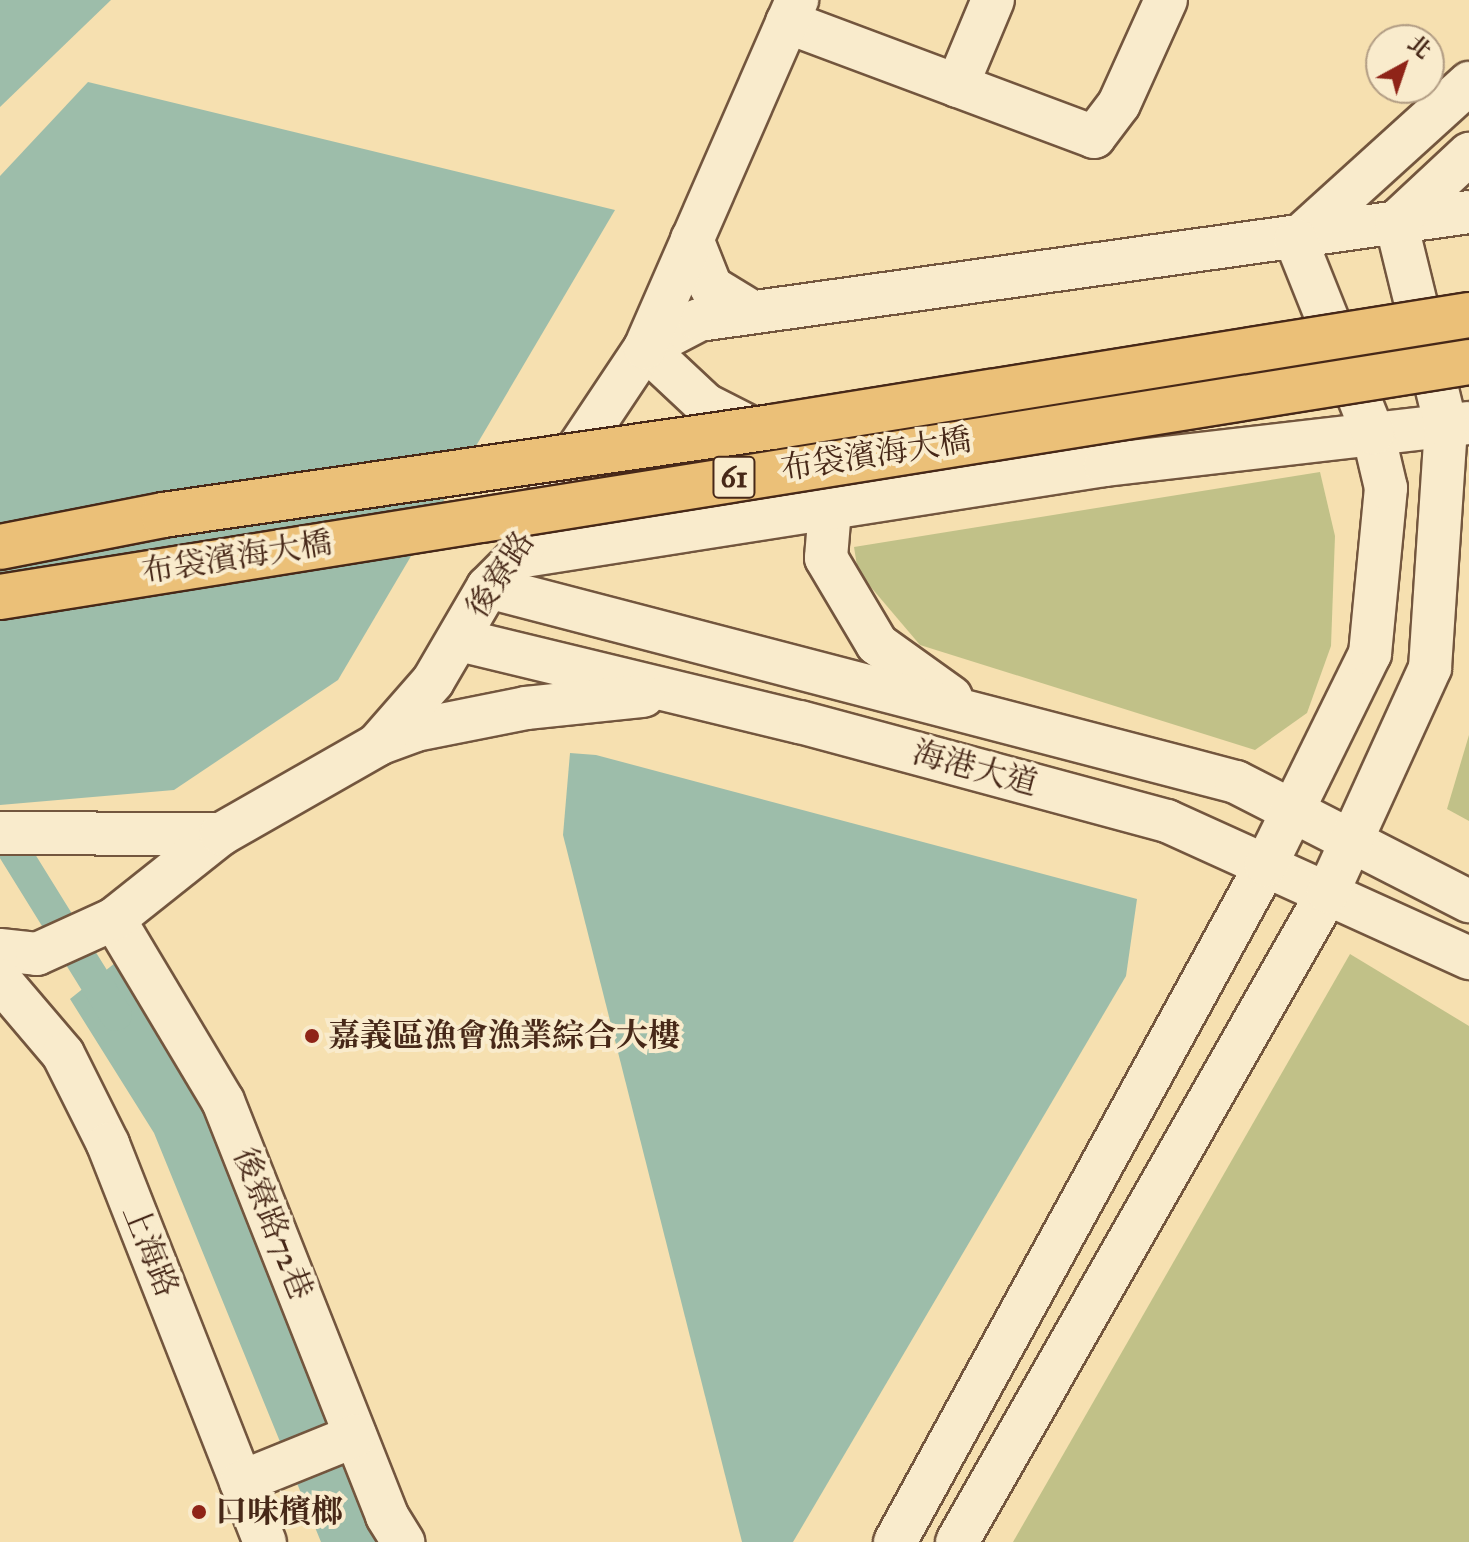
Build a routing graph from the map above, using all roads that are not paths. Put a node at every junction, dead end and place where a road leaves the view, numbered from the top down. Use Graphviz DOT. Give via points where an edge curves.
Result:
graph roads {
  1 [pos="993,0"];
  2 [pos="1166,0"];
  3 [pos="792,11"];
  4 [pos="1469,83"];
  5 [pos="957,86"];
  6 [pos="1469,154"];
  7 [pos="1469,212"];
  8 [pos="1396,222"];
  9 [pos="692,239"];
  10 [pos="1296,240"];
  11 [pos="752,312"];
  12 [pos="1469,315"];
  13 [pos="645,348"];
  14 [pos="1469,362"];
  15 [pos="1458,425"];
  16 [pos="1373,433"];
  17 [pos="920,494"];
  18 [pos="830,509"];
  19 [pos="0,547"];
  20 [pos="518,557"];
  21 [pos="488,587"];
  22 [pos="0,597"];
  23 [pos="460,640"];
  24 [pos="674,692"];
  25 [pos="971,712"];
  26 [pos="377,745"];
  27 [pos="1294,811"];
  28 [pos="0,833"];
  29 [pos="221,834"];
  30 [pos="1352,839"];
  31 [pos="1266,865"];
  32 [pos="1328,892"];
  33 [pos="1469,901"];
  34 [pos="114,919"];
  35 [pos="0,950"];
  36 [pos="1469,958"];
  37 [pos="0,980"];
  38 [pos="355,1436"];
  39 [pos="241,1482"];
  40 [pos="265,1542"];
  41 [pos="403,1542"];
  42 [pos="895,1542"];
  43 [pos="957,1542"];
  1 -- 5 [label="street"];
  2 -- 5 [label="street" via="1119,104 1094,137"];
  3 -- 5 [label="street"];
  3 -- 9 [label="street, 後寮路"];
  4 -- 10 [label="street"];
  6 -- 8 [label="street"];
  7 -- 8 [label="street"];
  8 -- 10 [label="street"];
  8 -- 15 [label="street"];
  9 -- 11 [label="street" via="711,287"];
  9 -- 13 [label="street, 後寮路"];
  10 -- 11 [label="street"];
  10 -- 16 [label="street"];
  11 -- 13 [label="street" via="699,320"];
  12 -- 19 [label="highway, 布袋濱海大橋 / 61, bridge" via="756,430 163,515"];
  13 -- 17 [label="street" via="706,405 855,480"];
  13 -- 20 [label="street, 後寮路" via="557,480"];
  14 -- 22 [label="highway, 布袋濱海大橋 / 61, bridge"];
  15 -- 16 [label="street"];
  15 -- 30 [label="street" via="1430,668"];
  16 -- 17 [label="street"];
  16 -- 27 [label="street" via="1386,488 1370,654"];
  17 -- 18 [label="street"];
  18 -- 20 [label="street"];
  18 -- 25 [label="street" via="826,558 877,644"];
  20 -- 21 [label="street, 後寮路"];
  21 -- 23 [label="street, 後寮路"];
  21 -- 25 [label="street, 海港大道"];
  23 -- 24 [label="street, 海港大道"];
  23 -- 26 [label="street, 後寮路"];
  24 -- 26 [label="street" via="526,708 416,730"];
  24 -- 31 [label="street, 海港大道" via="1167,821"];
  25 -- 27 [label="street, 海港大道" via="1236,782"];
  26 -- 29 [label="street, 後寮路"];
  27 -- 30 [label="street, 海港大道"];
  27 -- 31 [label="street"];
  28 -- 29 [label="street"];
  29 -- 34 [label="street, 後寮路"];
  30 -- 32 [label="street"];
  30 -- 33 [label="street, 海港大道"];
  31 -- 32 [label="street, 海港大道"];
  31 -- 42 [label="street"];
  32 -- 36 [label="street, 海港大道"];
  32 -- 43 [label="street"];
  34 -- 35 [label="street, 後寮路" via="37,954"];
  34 -- 38 [label="street, 後寮路72巷" via="223,1101"];
  37 -- 39 [label="street, 上海路" via="63,1054 108,1144"];
  38 -- 39 [label="street"];
  38 -- 41 [label="street, 後寮路72巷"];
  39 -- 40 [label="street, 上海路"];
}
